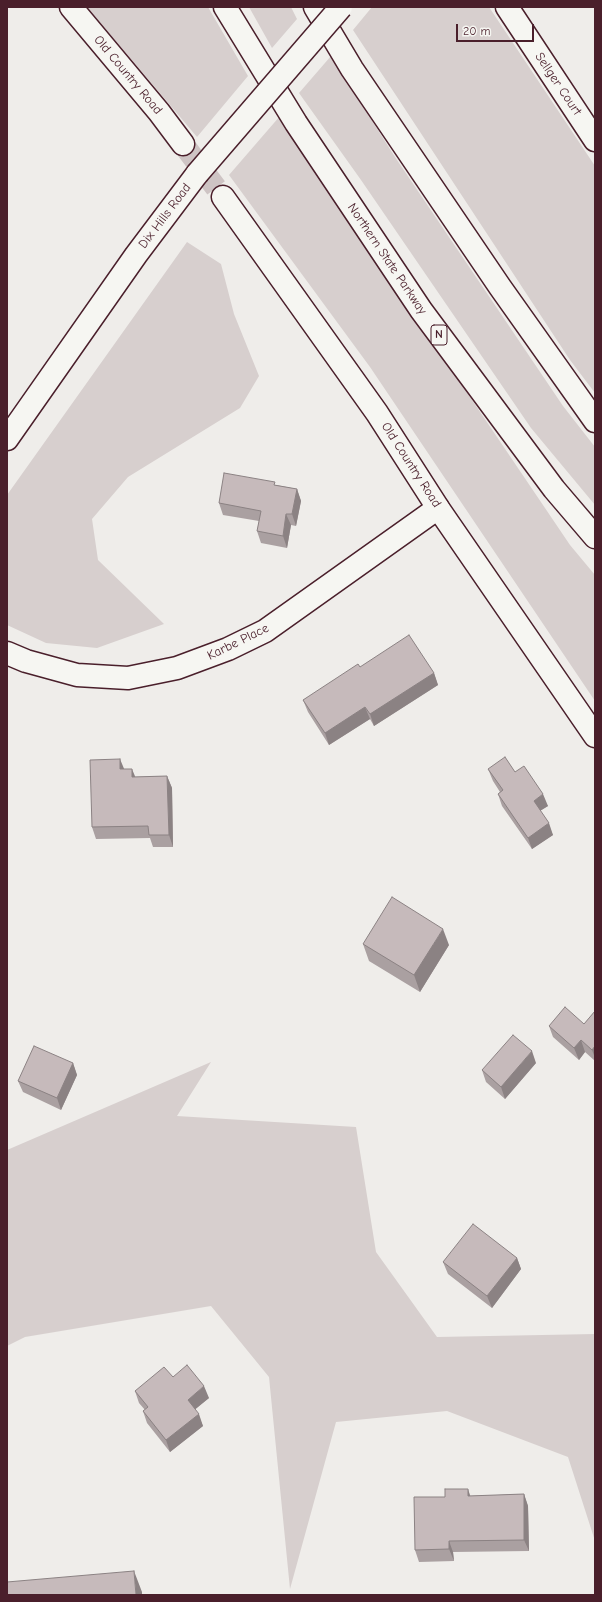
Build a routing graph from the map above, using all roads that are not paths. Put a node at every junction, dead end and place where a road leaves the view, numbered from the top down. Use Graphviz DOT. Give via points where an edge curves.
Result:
graph roads {
  1 [pos="71,7"];
  2 [pos="225,7"];
  3 [pos="315,7"];
  4 [pos="341,7"];
  5 [pos="507,7"];
  6 [pos="595,140"];
  7 [pos="183,144"];
  8 [pos="223,197"];
  9 [pos="595,421"];
  10 [pos="7,439"];
  11 [pos="438,508"];
  12 [pos="595,538"];
  13 [pos="7,653"];
  14 [pos="595,736"];
  1 -- 7 [label="main road, Old Country Road"];
  2 -- 12 [label="main road, Northern State Parkway / N" via="296,123 421,310 554,489"];
  3 -- 9 [label="main road" via="361,82 500,287"];
  4 -- 10 [label="main road, Dix Hills Road, bridge" via="197,174 136,255"];
  5 -- 6 [label="main road, Sellger Court"];
  8 -- 11 [label="main road, Old Country Road" via="377,413"];
  11 -- 13 [label="main road, Karbe Place" via="265,631 228,649 177,668 128,678 77,674 26,661"];
  11 -- 14 [label="main road, Old Country Road"];
}
